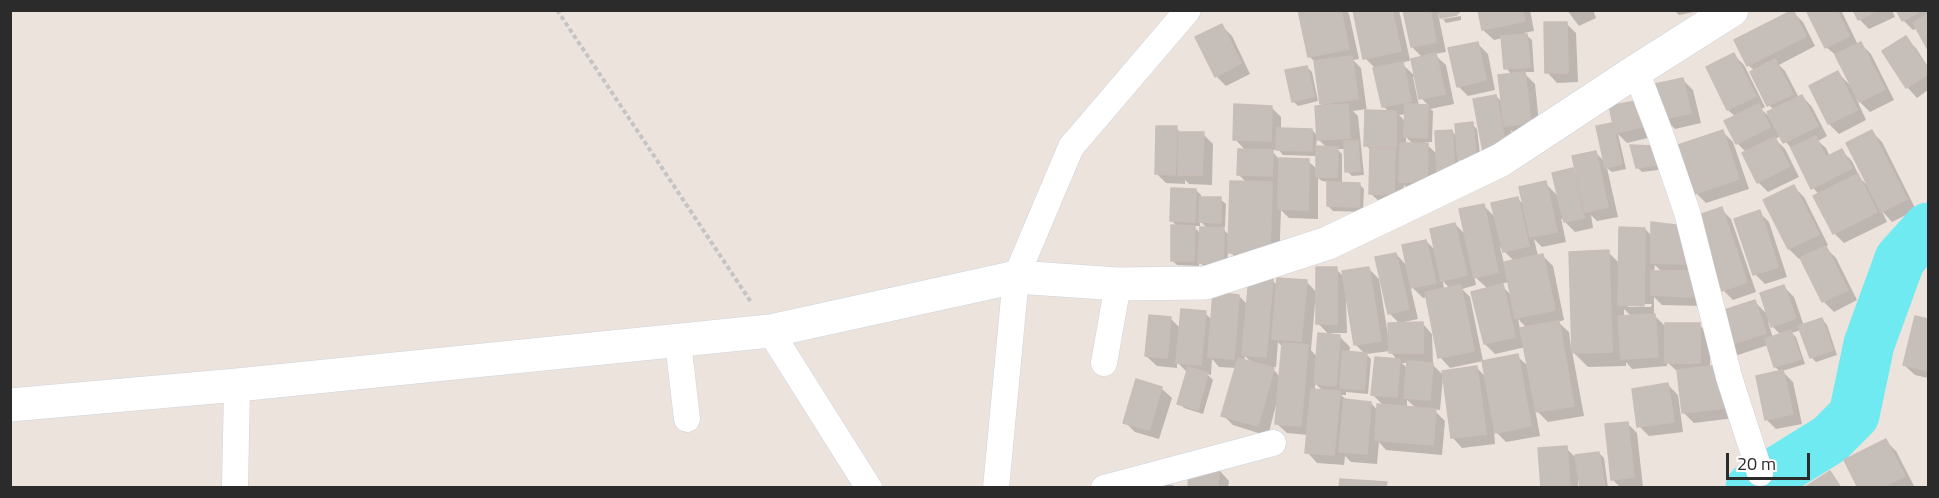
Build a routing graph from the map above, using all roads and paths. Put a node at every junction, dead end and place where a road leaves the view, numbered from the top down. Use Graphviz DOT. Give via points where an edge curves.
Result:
graph roads {
  1 [pos="557,10"];
  2 [pos="1188,10"];
  3 [pos="1732,10"];
  4 [pos="1636,71"];
  5 [pos="1016,277"];
  6 [pos="1118,284"];
  7 [pos="770,331"];
  8 [pos="678,342"];
  9 [pos="1104,363"];
  10 [pos="237,385"];
  11 [pos="10,405"];
  12 [pos="687,419"];
  13 [pos="1273,443"];
  14 [pos="1760,473"];
  15 [pos="235,488"];
  16 [pos="869,488"];
  17 [pos="996,488"];
  18 [pos="1104,488"];
  1 -- 7 [label="path"];
  2 -- 5 [label="street" via="1071,147"];
  3 -- 4 [label="street"];
  4 -- 6 [label="street" via="1501,160 1328,243 1205,283"];
  4 -- 14 [label="street" via="1687,212 1729,377"];
  5 -- 6 [label="street"];
  5 -- 7 [label="street"];
  5 -- 17 [label="street"];
  6 -- 9 [label="street"];
  7 -- 8 [label="street"];
  7 -- 16 [label="street"];
  8 -- 10 [label="street"];
  8 -- 12 [label="street"];
  10 -- 11 [label="street"];
  10 -- 15 [label="street"];
  13 -- 18 [label="street"];
}
